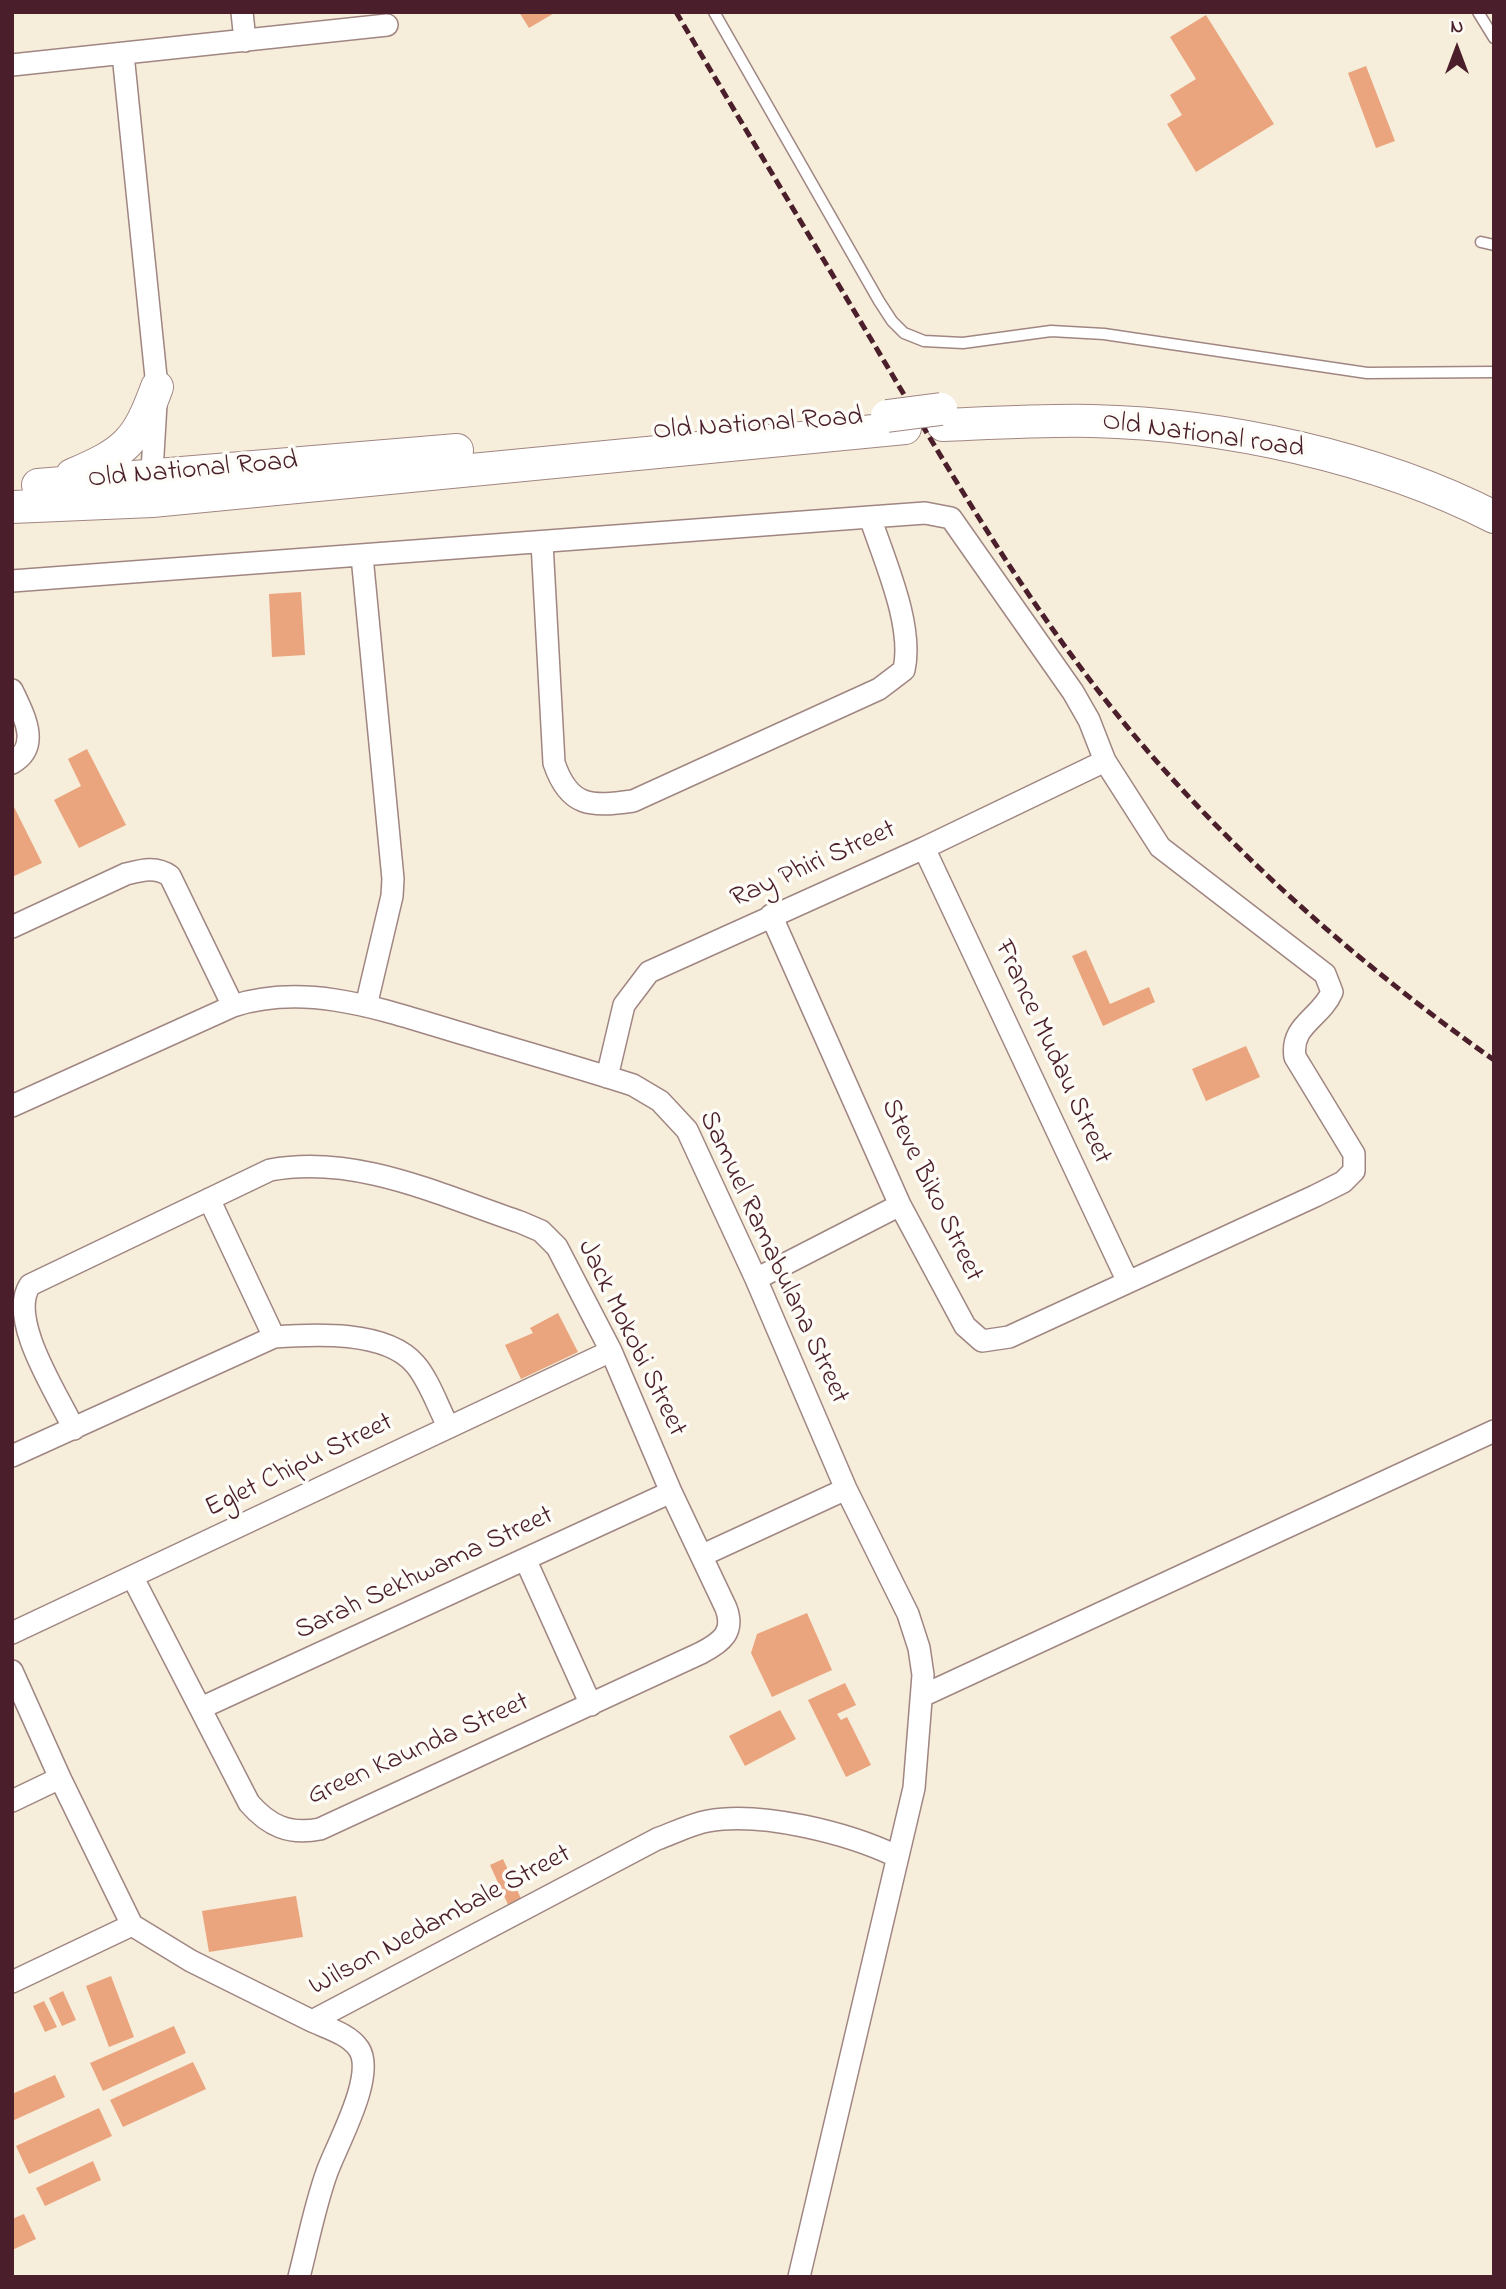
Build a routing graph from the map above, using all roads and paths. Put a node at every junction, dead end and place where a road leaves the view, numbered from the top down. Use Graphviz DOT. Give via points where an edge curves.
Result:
graph roads {
  1 [pos="243,12"];
  2 [pos="714,12"];
  3 [pos="1478,12"];
  4 [pos="387,25"];
  5 [pos="1494,38"];
  6 [pos="246,41"];
  7 [pos="123,54"];
  8 [pos="12,65"];
  9 [pos="1481,242"];
  10 [pos="1494,245"];
  11 [pos="1494,372"];
  12 [pos="157,387"];
  13 [pos="942,417"];
  14 [pos="27,486"];
  15 [pos="151,489"];
  16 [pos="1494,494"];
  17 [pos="12,507"];
  18 [pos="870,517"];
  19 [pos="1494,517"];
  20 [pos="542,543"];
  21 [pos="362,556"];
  22 [pos="12,581"];
  23 [pos="12,691"];
  24 [pos="1105,761"];
  25 [pos="12,763"];
  26 [pos="924,848"];
  27 [pos="771,915"];
  28 [pos="12,927"];
  29 [pos="233,1006"];
  30 [pos="366,1006"];
  31 [pos="607,1077"];
  32 [pos="12,1106"];
  33 [pos="209,1199"];
  34 [pos="900,1205"];
  35 [pos="757,1279"];
  36 [pos="1128,1282"];
  37 [pos="274,1337"];
  38 [pos="611,1351"];
  39 [pos="448,1426"];
  40 [pos="74,1429"];
  41 [pos="1494,1431"];
  42 [pos="12,1456"];
  43 [pos="846,1489"];
  44 [pos="671,1492"];
  45 [pos="703,1555"];
  46 [pos="526,1561"];
  47 [pos="133,1578"];
  48 [pos="12,1633"];
  49 [pos="12,1671"];
  50 [pos="922,1696"];
  51 [pos="591,1705"];
  52 [pos="201,1708"];
  53 [pos="60,1778"];
  54 [pos="12,1801"];
  55 [pos="896,1856"];
  56 [pos="132,1924"];
  57 [pos="12,1982"];
  58 [pos="312,2021"];
  59 [pos="299,2277"];
  60 [pos="799,2277"];
  1 -- 6 [label="street"];
  2 -- 11 [label="lane" via="878,301 904,333 924,341 963,343 1051,331 1367,373"];
  3 -- 5 [label="lane"];
  4 -- 6 [label="street"];
  6 -- 7 [label="street"];
  7 -- 8 [label="street"];
  7 -- 12 [label="street"];
  9 -- 10 [label="lane"];
  12 -- 14 [label="main road" via="141,426 114,456"];
  12 -- 15 [label="street"];
  13 -- 15 [label="main road, Old National Road, bridge"];
  13 -- 16 [label="main road, Old National Road" via="1101,407 1169,410 1270,424 1374,449"];
  13 -- 19 [label="main road, Old National road" via="1094,421 1247,438 1376,470"];
  14 -- 15 [label="main road, Old National Road"];
  15 -- 17 [label="main road, Old National Road"];
  18 -- 20 [label="street"];
  18 -- 20 [label="street" via="905,629 904,670 878,689 633,801 601,805 574,798 561,784 554,763"];
  18 -- 24 [label="street" via="925,513 951,518 1073,692"];
  20 -- 21 [label="street"];
  21 -- 22 [label="street"];
  21 -- 30 [label="street" via="393,879"];
  23 -- 25 [label="street" via="28,726 29,740 22,757"];
  24 -- 26 [label="street, Ray Phiri Street"];
  24 -- 36 [label="street, Steve Biko Street" via="1160,846 1325,974 1332,992 1302,1026 1293,1046 1355,1163 1343,1182"];
  26 -- 27 [label="street, Ray Phiri Street"];
  26 -- 36 [label="street, France Mudau Street"];
  27 -- 31 [label="street, Ray Phiri Street" via="644,977 624,1005"];
  27 -- 34 [label="street, Steve Biko Street"];
  28 -- 29 [label="street" via="127,874 163,872 170,876"];
  29 -- 30 [label="street, Samuel Ramabulana Street" via="284,996"];
  29 -- 32 [label="street, Samuel Ramabulana Street"];
  30 -- 31 [label="street, Samuel Ramabulana Street"];
  31 -- 35 [label="street, Samuel Ramabulana Street" via="649,1093 687,1130"];
  33 -- 37 [label="street"];
  33 -- 38 [label="street, Jack Mokobi Street" via="270,1170 300,1164 374,1173 520,1222 541,1231 557,1247"];
  33 -- 40 [label="street, Jack Mokobi Street" via="26,1290 22,1300 26,1329"];
  34 -- 35 [label="street"];
  34 -- 36 [label="street, Steve Biko Street" via="965,1326 982,1341 1009,1337"];
  35 -- 43 [label="street, Samuel Ramabulana Street"];
  37 -- 39 [label="street" via="319,1334 370,1340 394,1350 414,1363"];
  37 -- 40 [label="street"];
  38 -- 39 [label="street, Eglet Chipu Street"];
  38 -- 44 [label="street, Jack Mokobi Street"];
  39 -- 47 [label="street, Eglet Chipu Street"];
  40 -- 42 [label="street"];
  41 -- 50 [label="street"];
  43 -- 45 [label="street"];
  43 -- 50 [label="street, Samuel Ramabulana Street" via="908,1614 919,1648"];
  44 -- 45 [label="street, Jack Mokobi Street"];
  44 -- 46 [label="street, Sarah Sekhwama Street"];
  45 -- 51 [label="street, Green Kaunda Street" via="729,1617 727,1634 701,1653"];
  46 -- 51 [label="street"];
  46 -- 52 [label="street, Sarah Sekhwama Street"];
  47 -- 48 [label="street, Eglet Chipu Street"];
  47 -- 52 [label="street, Green Kaunda Street"];
  49 -- 53 [label="street"];
  50 -- 55 [label="street, Samuel Ramabulana Street" via="914,1788"];
  51 -- 52 [label="street, Green Kaunda Street" via="320,1829 299,1833 262,1819 248,1803"];
  53 -- 54 [label="street"];
  53 -- 56 [label="street"];
  55 -- 58 [label="street, Wilson Nedambale Street" via="823,1831 754,1820 708,1821 657,1839"];
  55 -- 60 [label="street, Samuel Ramabulana Street"];
  56 -- 57 [label="street"];
  56 -- 58 [label="street, Wilson Nedambale Street" via="191,1961"];
  58 -- 59 [label="street" via="351,2040 364,2064 349,2121 327,2173"];
}
